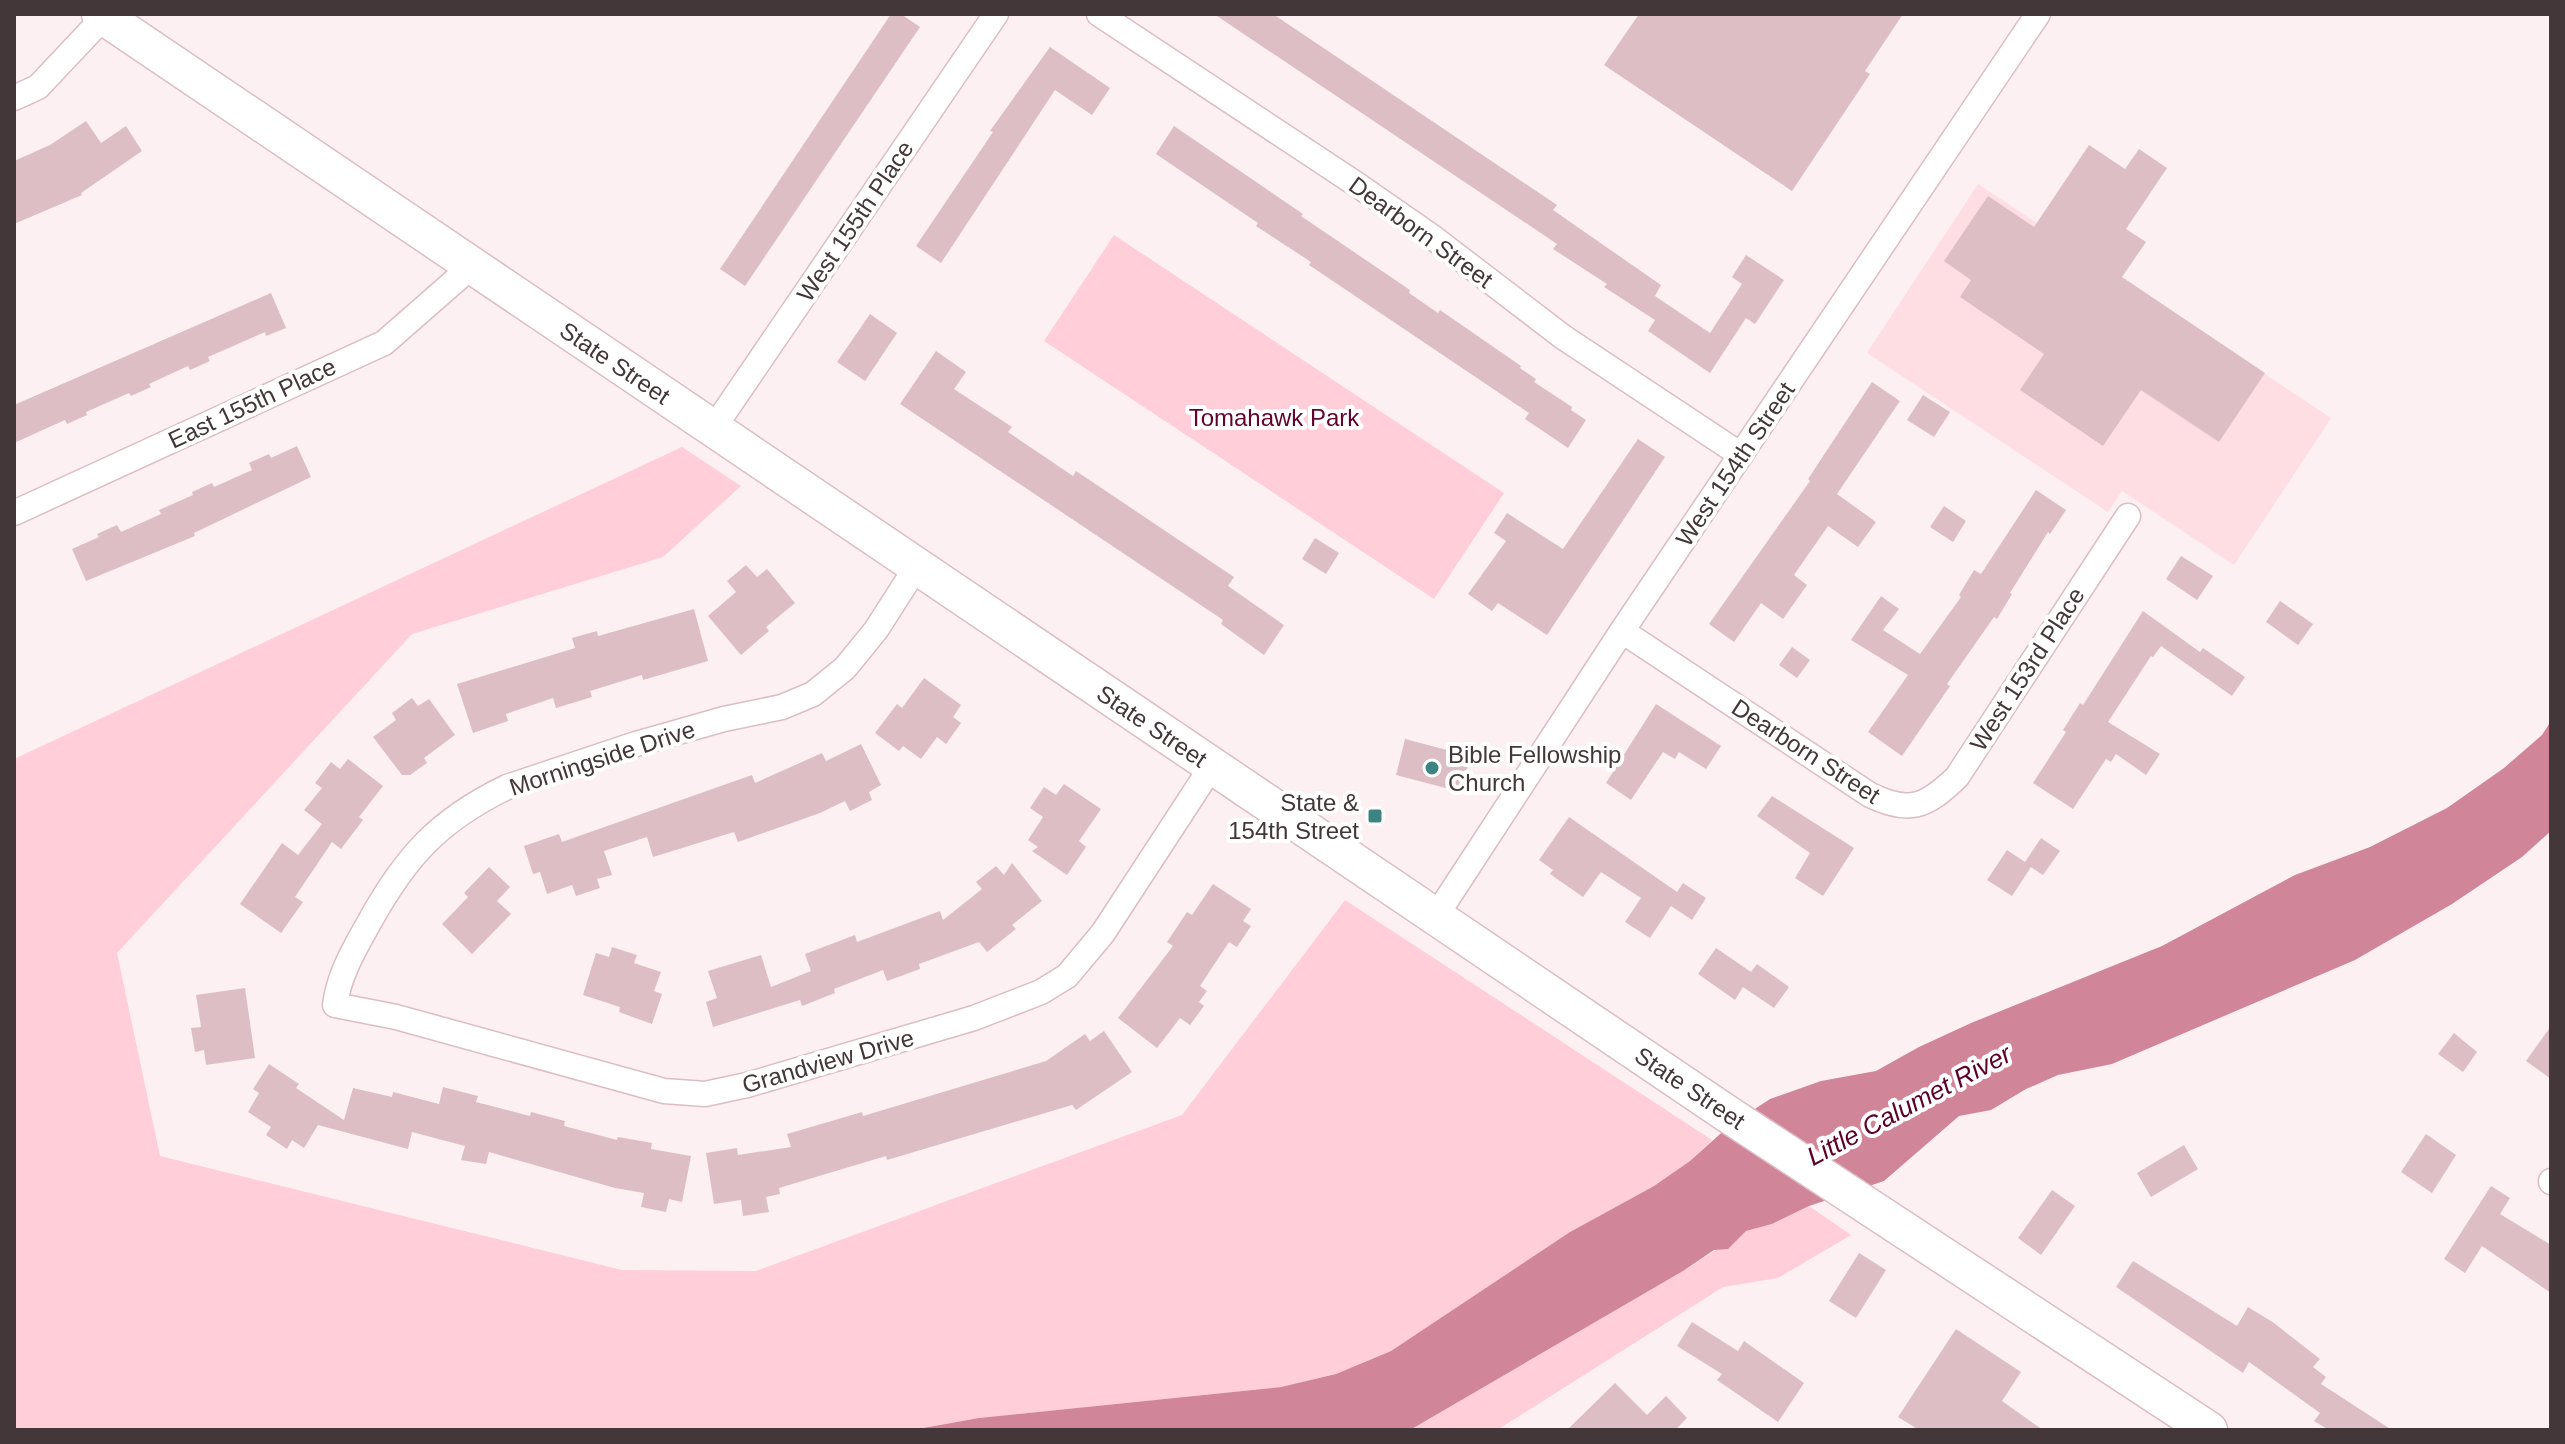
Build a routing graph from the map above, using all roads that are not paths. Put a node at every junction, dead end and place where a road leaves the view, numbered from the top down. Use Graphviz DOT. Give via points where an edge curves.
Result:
graph roads {
  1 [pos="996,14"];
  2 [pos="1099,14"];
  3 [pos="2038,14"];
  4 [pos="102,15"];
  5 [pos="14,98"];
  6 [pos="472,266"];
  7 [pos="713,429"];
  8 [pos="1741,455"];
  9 [pos="14,513"];
  10 [pos="2128,516"];
  11 [pos="917,566"];
  12 [pos="1622,631"];
  13 [pos="1212,766"];
  14 [pos="1912,807"];
  15 [pos="1436,916"];
  16 [pos="335,1005"];
  17 [pos="2209,1430"];
  1 -- 7 [label="street, West 155th Place"];
  2 -- 8 [label="street, Dearborn Street" via="1359,186 1563,337"];
  3 -- 8 [label="street, West 154th Street"];
  4 -- 5 [label="street" via="38,87"];
  4 -- 6 [label="main road, State Street"];
  6 -- 7 [label="main road, State Street"];
  6 -- 9 [label="street, East 155th Place" via="384,343"];
  7 -- 11 [label="main road, State Street"];
  8 -- 12 [label="street, West 154th Street"];
  10 -- 14 [label="street, West 153rd Place" via="1957,777 1937,796"];
  11 -- 13 [label="main road, State Street"];
  11 -- 16 [label="street, Morningside Drive" via="876,630 845,668 813,694 507,787 430,837 380,900 337,986"];
  12 -- 14 [label="street, Dearborn Street" via="1870,795"];
  12 -- 15 [label="street, West 154th Street"];
  13 -- 15 [label="main road, State Street"];
  13 -- 16 [label="street, Grandview Drive" via="1103,933 1067,976 974,1018 747,1085 705,1094 664,1091"];
  15 -- 17 [label="main road, State Street"];
}
